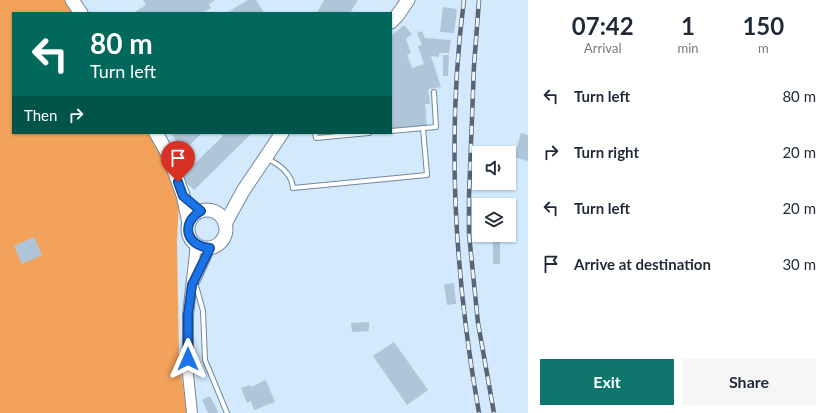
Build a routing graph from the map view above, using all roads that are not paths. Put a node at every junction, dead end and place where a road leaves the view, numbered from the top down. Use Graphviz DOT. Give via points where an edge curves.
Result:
graph roads {
  1 [pos="72,0"];
  2 [pos="408,0"];
  3 [pos="80,12"];
  4 [pos="392,21"];
  5 [pos="434,92"];
  6 [pos="423,128"];
  7 [pos="392,131"];
  8 [pos="157,134"];
  9 [pos="281,134"];
  10 [pos="315,134"];
  11 [pos="358,134"];
  12 [pos="266,158"];
  13 [pos="243,191"];
  14 [pos="183,196"];
  15 [pos="204,211"];
  16 [pos="189,223"];
  17 [pos="225,224"];
  18 [pos="196,244"];
  19 [pos="210,248"];
  20 [pos="193,282"];
  21 [pos="192,413"];
  22 [pos="227,413"];
  1 -- 3 [label="main road"];
  2 -- 4 [label="main road"];
  5 -- 6 [label="lane" via="436,127"];
  6 -- 7 [label="lane"];
  6 -- 12 [label="lane" via="427,175 293,188 283,168"];
  8 -- 14 [label="main road" via="168,154"];
  9 -- 12 [label="main road"];
  10 -- 11 [label="lane" via="316,138"];
  12 -- 13 [label="main road"];
  13 -- 15 [label="main road" via="230,201"];
  13 -- 17 [label="main road"];
  14 -- 15 [label="main road"];
  14 -- 16 [label="main road"];
  15 -- 16 [label="main road" via="194,215"];
  15 -- 17 [label="main road" via="214,211"];
  16 -- 18 [label="main road" via="188,232"];
  17 -- 19 [label="main road" via="223,240"];
  18 -- 19 [label="main road"];
  18 -- 20 [label="street"];
  19 -- 20 [label="street"];
  20 -- 21 [label="street" via="188,314 188,374"];
  20 -- 22 [label="lane" via="203,311 205,360"];
}
